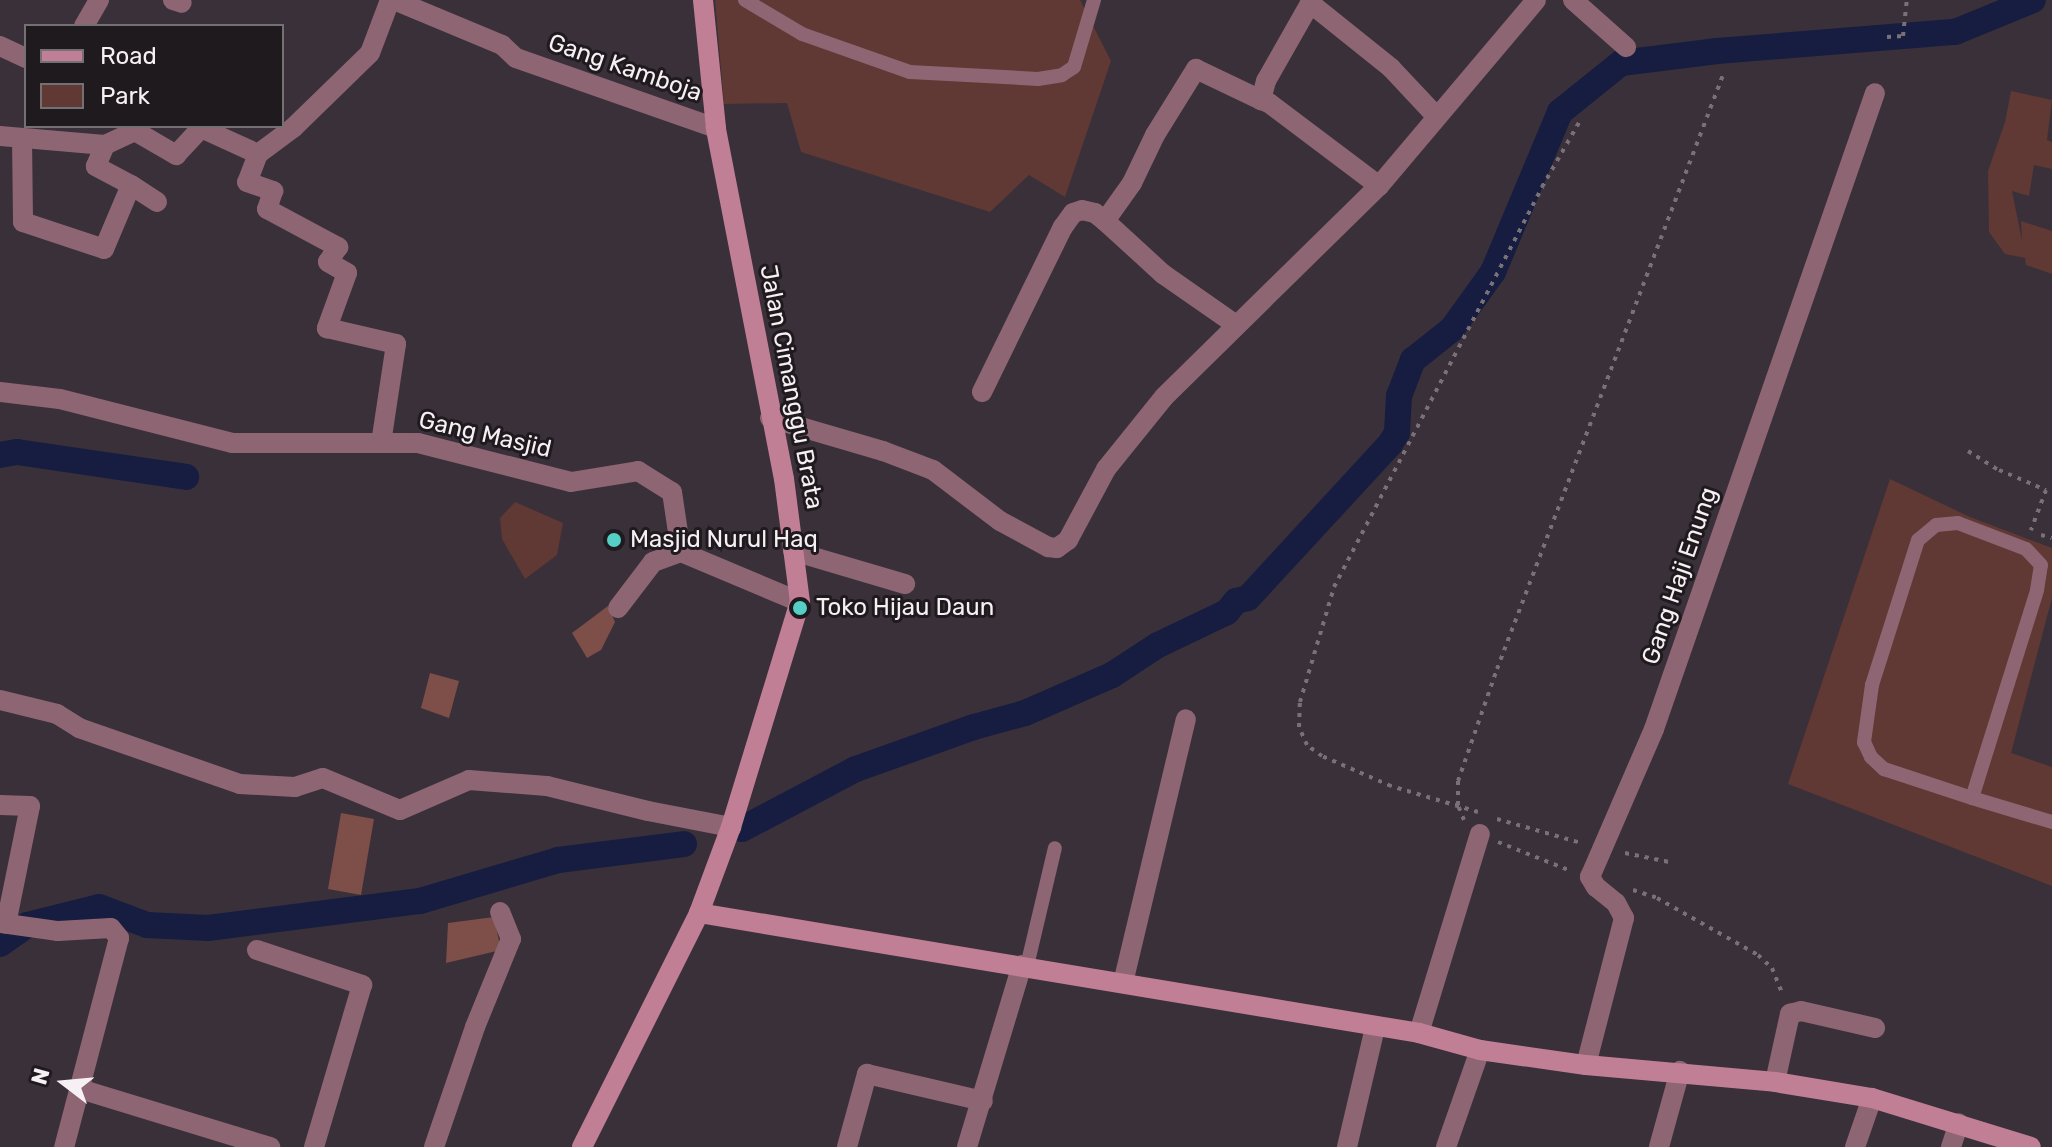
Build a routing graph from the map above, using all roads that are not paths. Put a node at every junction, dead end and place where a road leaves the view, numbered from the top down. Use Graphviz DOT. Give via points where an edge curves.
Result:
graph roads {
  1 [pos="99,0"];
  2 [pos="392,0"];
  3 [pos="703,0"];
  4 [pos="745,0"];
  5 [pos="1094,0"];
  6 [pos="1536,0"];
  7 [pos="1573,0"];
  8 [pos="1311,2"];
  9 [pos="85,24"];
  10 [pos="0,46"];
  11 [pos="1626,47"];
  12 [pos="24,57"];
  13 [pos="1875,93"];
  14 [pos="1261,100"];
  15 [pos="1437,117"];
  16 [pos="716,128"];
  17 [pos="0,136"];
  18 [pos="22,138"];
  19 [pos="105,145"];
  20 [pos="258,154"];
  21 [pos="131,185"];
  22 [pos="1379,186"];
  23 [pos="157,202"];
  24 [pos="1105,221"];
  25 [pos="1236,325"];
  26 [pos="0,392"];
  27 [pos="982,392"];
  28 [pos="770,418"];
  29 [pos="381,443"];
  30 [pos="793,551"];
  31 [pos="681,552"];
  32 [pos="905,584"];
  33 [pos="800,602"];
  34 [pos="618,608"];
  35 [pos="0,700"];
  36 [pos="1186,719"];
  37 [pos="1972,798"];
  38 [pos="0,805"];
  39 [pos="2052,822"];
  40 [pos="731,827"];
  41 [pos="1480,834"];
  42 [pos="1055,848"];
  43 [pos="500,912"];
  44 [pos="699,913"];
  45 [pos="9,924"];
  46 [pos="257,950"];
  47 [pos="1025,966"];
  48 [pos="1123,983"];
  49 [pos="1375,1028"];
  50 [pos="1875,1028"];
  51 [pos="1419,1033"];
  52 [pos="1480,1050"];
  53 [pos="1586,1065"];
  54 [pos="1680,1071"];
  55 [pos="1775,1082"];
  56 [pos="80,1089"];
  57 [pos="1872,1098"];
  58 [pos="983,1101"];
  59 [pos="1959,1123"];
  60 [pos="64,1147"];
  61 [pos="270,1147"];
  62 [pos="314,1147"];
  63 [pos="434,1147"];
  64 [pos="582,1147"];
  65 [pos="847,1147"];
  66 [pos="967,1147"];
  67 [pos="1347,1147"];
  68 [pos="1446,1147"];
  69 [pos="1659,1147"];
  70 [pos="1855,1147"];
  71 [pos="1951,1147"];
  72 [pos="2031,1147"];
  1 -- 9 [label="street"];
  2 -- 16 [label="street, Gang Kamboja" via="502,45 516,58"];
  2 -- 20 [label="street" via="370,53 293,128"];
  3 -- 16 [label="main road, Jalan Cimanggu Brata"];
  4 -- 5 [label="lane" via="802,34 893,67 1015,79 1048,79 1070,71"];
  6 -- 15 [label="street"];
  7 -- 11 [label="street"];
  8 -- 14 [label="street" via="1266,81"];
  8 -- 15 [label="street" via="1391,68"];
  10 -- 12 [label="street"];
  13 -- 53 [label="street, Gang Haji Enung" via="1654,729 1590,877 1624,918"];
  14 -- 22 [label="street"];
  14 -- 24 [label="street" via="1196,69"];
  15 -- 22 [label="street"];
  16 -- 28 [label="main road, Jalan Cimanggu Brata"];
  17 -- 18 [label="street"];
  18 -- 19 [label="street"];
  18 -- 21 [label="street" via="23,222 104,249"];
  19 -- 20 [label="street" via="135,131 176,155 201,128"];
  19 -- 21 [label="street" via="96,166"];
  20 -- 29 [label="street" via="247,182 273,191 267,209 338,247 328,262 347,273 327,328 396,344"];
  21 -- 23 [label="street"];
  22 -- 25 [label="street"];
  24 -- 25 [label="street" via="1163,274"];
  24 -- 27 [label="street" via="1087,210 1073,213"];
  25 -- 28 [label="street" via="1164,397 1106,469 1068,540 1057,548 1000,521 933,470"];
  26 -- 29 [label="street, Gang Masjid" via="60,399 232,443"];
  28 -- 30 [label="main road, Jalan Cimanggu Brata"];
  29 -- 31 [label="street, Gang Masjid" via="418,443 571,482 638,471 672,492"];
  30 -- 32 [label="street"];
  30 -- 33 [label="main road, Jalan Cimanggu Brata"];
  31 -- 33 [label="street"];
  31 -- 34 [label="street" via="653,562"];
  33 -- 40 [label="main road, Jalan Cimanggu Brata"];
  35 -- 40 [label="street" via="57,714 79,728 240,784 295,787 323,778 400,810 469,780 547,786"];
  36 -- 48 [label="street"];
  37 -- 37 [label="lane" via="1884,769 1864,742 1872,685 1918,540 1936,525 1958,523 2026,549 2041,565"];
  37 -- 39 [label="lane"];
  38 -- 45 [label="street" via="30,806"];
  40 -- 44 [label="main road, Jalan Cimanggu Brata"];
  41 -- 51 [label="street"];
  42 -- 47 [label="lane"];
  43 -- 63 [label="street" via="511,939"];
  44 -- 47 [label="main road"];
  44 -- 64 [label="main road, Jalan Cimanggu Brata"];
  45 -- 56 [label="street" via="58,931 111,928 119,938"];
  46 -- 62 [label="street" via="362,985"];
  47 -- 48 [label="main road"];
  47 -- 58 [label="street"];
  48 -- 49 [label="main road"];
  49 -- 51 [label="main road"];
  49 -- 67 [label="street"];
  50 -- 55 [label="street" via="1801,1011 1790,1014"];
  51 -- 52 [label="main road"];
  52 -- 53 [label="main road"];
  52 -- 68 [label="street"];
  53 -- 54 [label="main road"];
  54 -- 55 [label="main road"];
  54 -- 69 [label="street"];
  55 -- 57 [label="main road"];
  56 -- 60 [label="street"];
  56 -- 61 [label="street"];
  57 -- 59 [label="main road"];
  57 -- 70 [label="street"];
  58 -- 65 [label="street" via="867,1074"];
  58 -- 66 [label="street"];
  59 -- 71 [label="street"];
  59 -- 72 [label="main road"];
}
